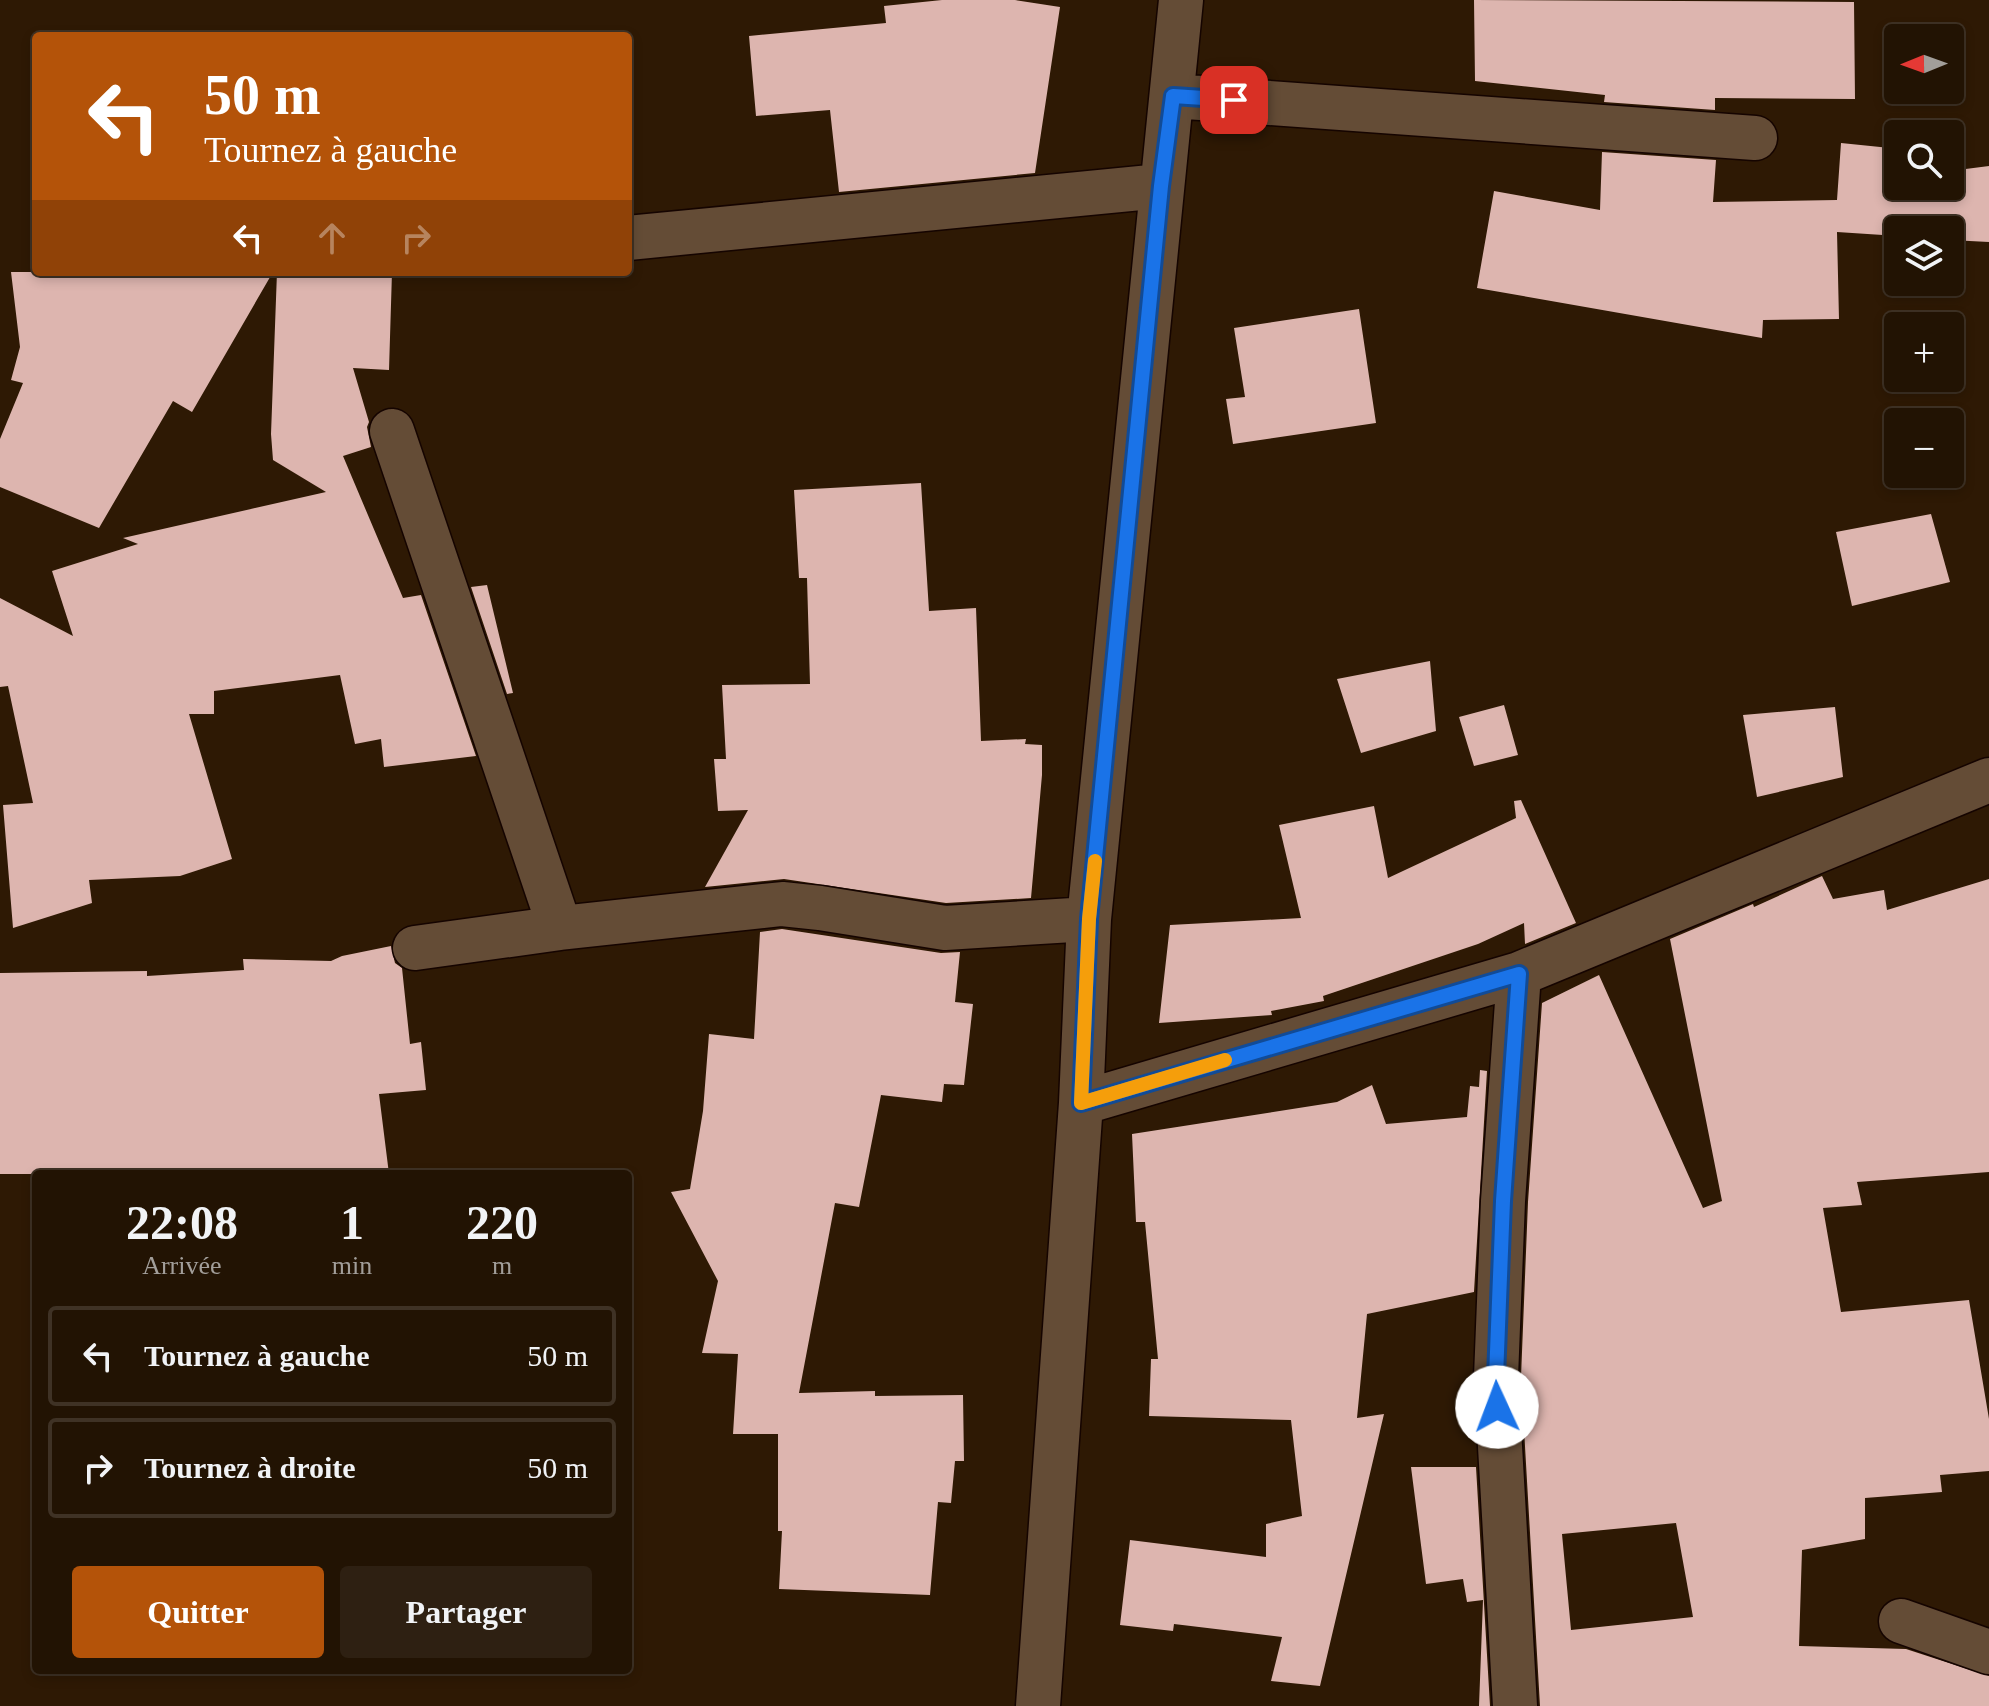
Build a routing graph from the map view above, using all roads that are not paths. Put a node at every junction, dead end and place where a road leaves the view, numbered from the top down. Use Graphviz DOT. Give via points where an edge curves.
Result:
graph roads {
  1 [pos="1181,0"];
  2 [pos="1173,96"];
  3 [pos="1755,138"];
  4 [pos="1161,186"];
  5 [pos="632,238"];
  6 [pos="392,431"];
  7 [pos="1989,780"];
  8 [pos="1089,919"];
  9 [pos="560,928"];
  10 [pos="415,948"];
  11 [pos="1519,974"];
  12 [pos="1081,1103"];
  13 [pos="1901,1621"];
  14 [pos="1989,1652"];
  15 [pos="1038,1706"];
  16 [pos="1515,1706"];
  1 -- 2 [label="street"];
  2 -- 3 [label="street"];
  2 -- 4 [label="street"];
  4 -- 5 [label="street"];
  4 -- 8 [label="street"];
  6 -- 9 [label="street"];
  7 -- 11 [label="street"];
  8 -- 9 [label="street" via="945,928 782,904"];
  8 -- 12 [label="street"];
  9 -- 10 [label="street"];
  11 -- 12 [label="street"];
  11 -- 16 [label="street" via="1496,1377"];
  12 -- 15 [label="street"];
  13 -- 14 [label="street"];
}
